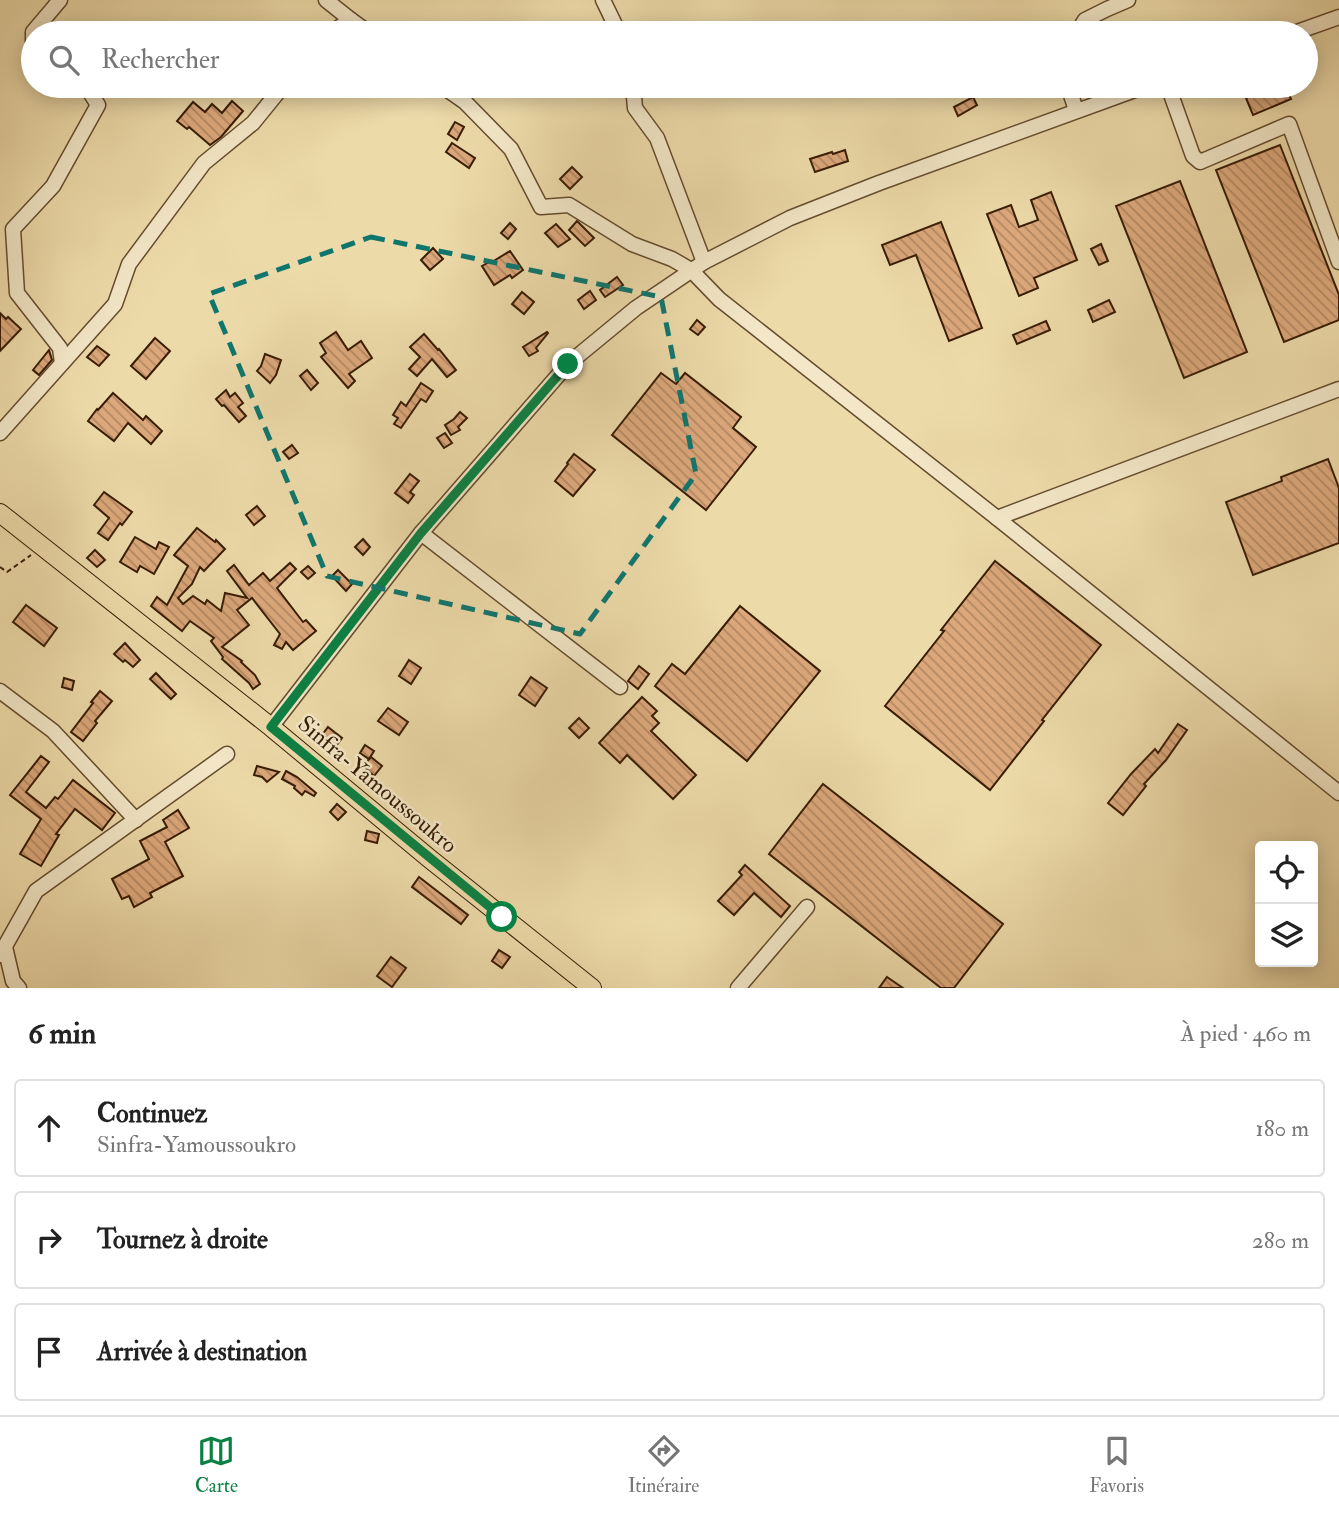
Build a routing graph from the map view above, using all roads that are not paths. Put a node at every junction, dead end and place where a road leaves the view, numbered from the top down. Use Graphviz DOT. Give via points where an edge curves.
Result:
graph roads {
  1 [pos="60,0"];
  2 [pos="327,0"];
  3 [pos="603,0"];
  4 [pos="1128,0"];
  5 [pos="1339,17"];
  6 [pos="351,20"];
  7 [pos="42,21"];
  8 [pos="613,21"];
  9 [pos="1084,21"];
  10 [pos="1318,24"];
  11 [pos="94,98"];
  12 [pos="273,98"];
  13 [pos="459,98"];
  14 [pos="634,98"];
  15 [pos="1072,98"];
  16 [pos="1111,98"];
  17 [pos="1172,98"];
  18 [pos="1076,110"];
  19 [pos="704,262"];
  20 [pos="1339,262"];
  21 [pos="691,270"];
  22 [pos="62,363"];
  23 [pos="1339,390"];
  24 [pos="0,433"];
  25 [pos="0,513"];
  26 [pos="997,518"];
  27 [pos="421,533"];
  28 [pos="620,687"];
  29 [pos="1,694"];
  30 [pos="271,727"];
  31 [pos="227,754"];
  32 [pos="1339,793"];
  33 [pos="136,820"];
  34 [pos="807,907"];
  35 [pos="3,951"];
  36 [pos="19,988"];
  37 [pos="592,988"];
  38 [pos="738,988"];
  1 -- 7 [label="street"];
  2 -- 6 [label="street"];
  3 -- 8 [label="street"];
  4 -- 9 [label="street"];
  5 -- 10 [label="street"];
  11 -- 22 [label="street" via="98,105 53,186 13,229 18,293 60,348"];
  12 -- 22 [label="street" via="253,123 204,163 129,264 116,304"];
  13 -- 21 [label="street" via="511,149 541,208 569,205 632,244"];
  14 -- 19 [label="street" via="635,108 657,138"];
  15 -- 18 [label="street"];
  16 -- 18 [label="street"];
  17 -- 20 [label="street" via="1193,156 1200,162 1289,124"];
  18 -- 19 [label="street" via="790,218"];
  19 -- 21 [label="street"];
  21 -- 26 [label="street" via="719,299"];
  21 -- 27 [label="street" via="568,364"];
  22 -- 24 [label="street"];
  23 -- 26 [label="street"];
  25 -- 30 [label="main road, Sinfra-Yamoussoukro"];
  26 -- 32 [label="street"];
  27 -- 28 [label="street"];
  27 -- 30 [label="street"];
  29 -- 33 [label="street" via="53,731"];
  30 -- 37 [label="main road, Sinfra-Yamoussoukro"];
  31 -- 33 [label="street"];
  33 -- 35 [label="street" via="36,891"];
  34 -- 38 [label="street"];
  35 -- 36 [label="street"];
}
